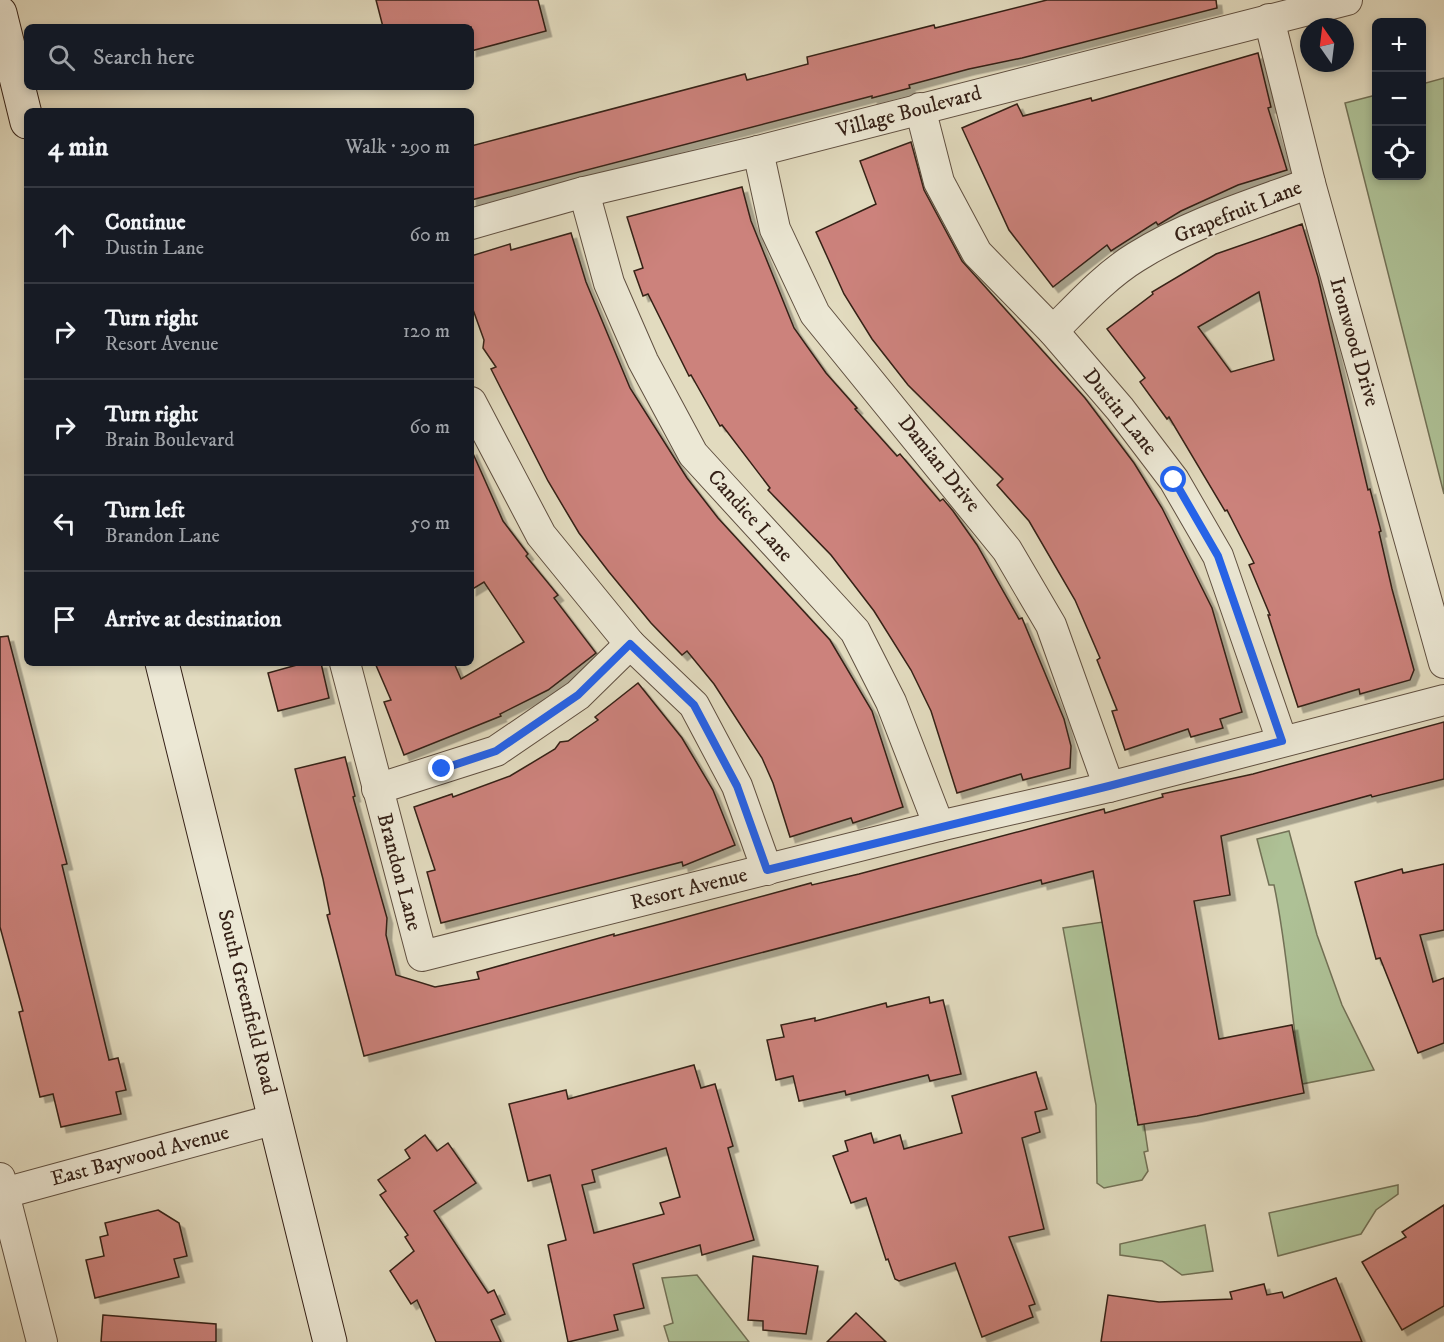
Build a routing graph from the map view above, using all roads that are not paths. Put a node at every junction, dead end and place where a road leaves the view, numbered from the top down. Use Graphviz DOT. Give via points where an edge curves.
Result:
graph roads {
  1 [pos="1347,0"];
  2 [pos="0,13"];
  3 [pos="1269,19"];
  4 [pos="920,108"];
  5 [pos="24,110"];
  6 [pos="758,151"];
  7 [pos="1310,183"];
  8 [pos="584,192"];
  9 [pos="474,223"];
  10 [pos="1053,330"];
  11 [pos="474,408"];
  12 [pos="630,644"];
  13 [pos="1444,663"];
  14 [pos="163,666"];
  15 [pos="346,666"];
  16 [pos="1444,700"];
  17 [pos="1282,741"];
  18 [pos="1109,786"];
  19 [pos="376,789"];
  20 [pos="939,826"];
  21 [pos="767,870"];
  22 [pos="422,956"];
  23 [pos="276,1119"];
  24 [pos="2,1185"];
  25 [pos="42,1342"];
  26 [pos="330,1342"];
  1 -- 3 [label="street, Village Boulevard"];
  2 -- 5 [label="main road"];
  3 -- 4 [label="street, Village Boulevard"];
  3 -- 7 [label="street, Ironwood Drive"];
  4 -- 6 [label="street, Village Boulevard"];
  4 -- 10 [label="street, Dustin Lane" via="939,182 977,253"];
  6 -- 8 [label="street, Village Boulevard"];
  6 -- 18 [label="street, Damian Drive" via="775,229 815,314 1007,550 1051,626"];
  7 -- 10 [label="street, Grapefruit Lane" via="1197,224 1135,258"];
  7 -- 13 [label="street, Ironwood Drive"];
  8 -- 9 [label="street, Village Boulevard"];
  8 -- 20 [label="street, Candice Lane" via="609,282 643,361 693,454 855,631 891,702"];
  10 -- 17 [label="street, Dustin Lane" via="1174,480 1218,556"];
  11 -- 12 [label="street" via="541,535"];
  12 -- 19 [label="street, Brandon Lane" via="578,695 496,751"];
  12 -- 21 [label="street" via="694,705 737,786"];
  14 -- 23 [label="main road, South Greenfield Road"];
  15 -- 19 [label="street, Brandon Lane"];
  16 -- 17 [label="street, Resort Avenue"];
  17 -- 18 [label="street, Resort Avenue"];
  18 -- 20 [label="street, Resort Avenue"];
  19 -- 22 [label="street, Brandon Lane"];
  20 -- 21 [label="street, Resort Avenue"];
  21 -- 22 [label="street, Resort Avenue"];
  23 -- 24 [label="street, East Baywood Avenue"];
  23 -- 26 [label="main road, South Greenfield Road"];
  24 -- 25 [label="street"];
}
